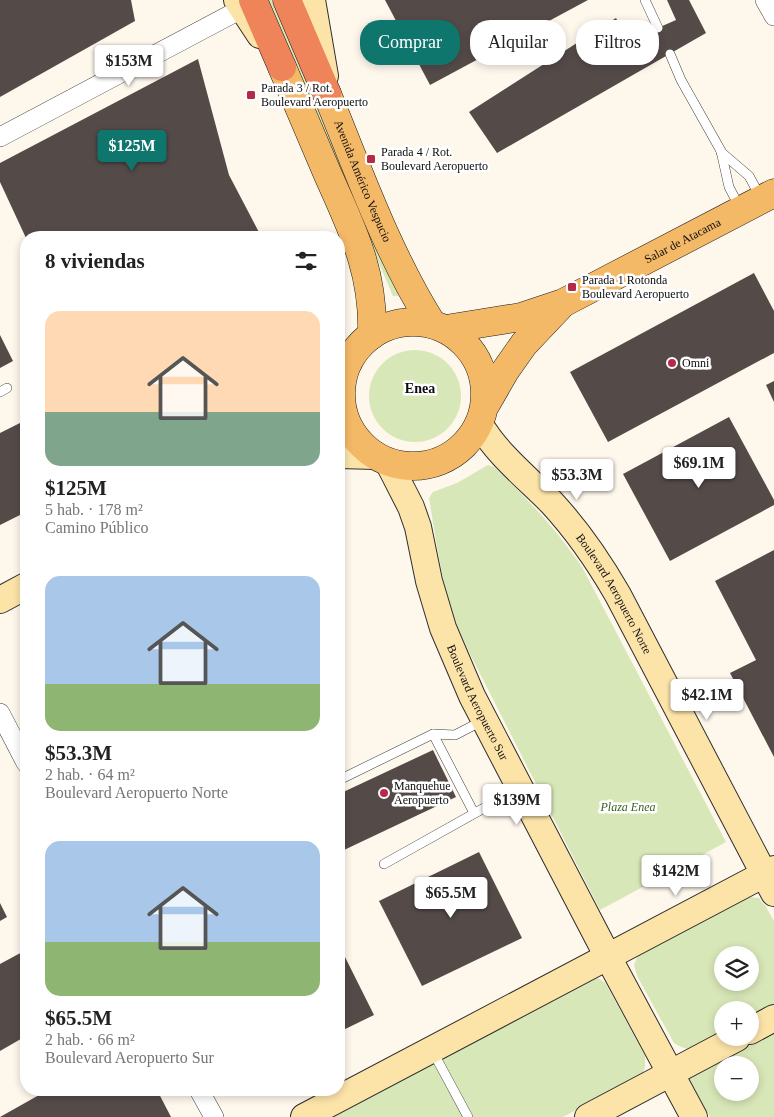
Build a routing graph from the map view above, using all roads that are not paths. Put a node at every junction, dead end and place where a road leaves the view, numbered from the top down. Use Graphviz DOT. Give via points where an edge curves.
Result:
graph roads {
  1 [pos="287,0"];
  2 [pos="312,0"];
  3 [pos="645,0"];
  4 [pos="765,0"];
  5 [pos="244,3"];
  6 [pos="774,16"];
  7 [pos="654,20"];
  8 [pos="670,54"];
  9 [pos="282,67"];
  10 [pos="327,94"];
  11 [pos="0,137"];
  12 [pos="721,152"];
  13 [pos="759,201"];
  14 [pos="563,303"];
  15 [pos="439,326"];
  16 [pos="372,335"];
  17 [pos="345,367"];
  18 [pos="482,413"];
  19 [pos="345,416"];
  20 [pos="345,456"];
  21 [pos="382,459"];
  22 [pos="20,589"];
  23 [pos="0,600"];
  24 [pos="0,713"];
  25 [pos="484,719"];
  26 [pos="433,734"];
  27 [pos="20,751"];
  28 [pos="345,777"];
  29 [pos="520,788"];
  30 [pos="474,813"];
  31 [pos="384,864"];
  32 [pos="771,879"];
  33 [pos="608,957"];
  34 [pos="774,1018"];
  35 [pos="759,1026"];
  36 [pos="722,1046"];
  37 [pos="432,1050"];
  38 [pos="671,1073"];
  39 [pos="202,1096"];
  40 [pos="344,1096"];
  41 [pos="345,1096"];
  42 [pos="214,1117"];
  43 [pos="304,1117"];
  44 [pos="468,1117"];
  45 [pos="588,1117"];
  46 [pos="694,1117"];
  1 -- 10 [label="highway"];
  2 -- 10 [label="street, Avenida Américo Vespucio"];
  3 -- 7 [label="lane"];
  4 -- 6 [label="street"];
  5 -- 9 [label="highway"];
  5 -- 11 [label="street"];
  8 -- 12 [label="lane"];
  9 -- 16 [label="main road" via="359,246 372,302"];
  10 -- 15 [label="main road, Avenida Américo Vespucio" via="391,248 418,301"];
  12 -- 13 [label="lane" via="749,176"];
  12 -- 13 [label="lane" via="729,187"];
  13 -- 14 [label="main road, Salar de Atacama"];
  14 -- 15 [label="main road, Salar de Atacama" via="521,317"];
  14 -- 18 [label="main road, Salar de Atacama" via="524,344"];
  15 -- 16 [label="main road" via="408,321"];
  15 -- 18 [label="main road" via="467,346 474,358 484,380"];
  16 -- 17 [label="main road"];
  18 -- 21 [label="main road" via="464,444 443,459 416,466"];
  18 -- 32 [label="street, Boulevard Aeropuerto Norte" via="488,439 552,503 603,569"];
  19 -- 21 [label="main road" via="356,438"];
  20 -- 21 [label="street"];
  21 -- 25 [label="street, Boulevard Aeropuerto Sur" via="403,488 414,513 443,628"];
  22 -- 23 [label="street"];
  24 -- 27 [label="street"];
  25 -- 26 [label="lane" via="455,735"];
  25 -- 29 [label="street, Boulevard Aeropuerto Sur"];
  26 -- 28 [label="lane"];
  26 -- 30 [label="lane"];
  29 -- 30 [label="lane"];
  29 -- 33 [label="street, Boulevard Aeropuerto Sur"];
  30 -- 31 [label="lane"];
  32 -- 33 [label="street"];
  33 -- 37 [label="street"];
  33 -- 38 [label="street, Boulevard Aeropuerto Sur"];
  34 -- 35 [label="street"];
  36 -- 38 [label="street"];
  37 -- 41 [label="street"];
  37 -- 44 [label="lane"];
  38 -- 45 [label="street"];
  38 -- 46 [label="street, Boulevard Aeropuerto Sur"];
  39 -- 42 [label="street"];
  40 -- 43 [label="street"];
}
